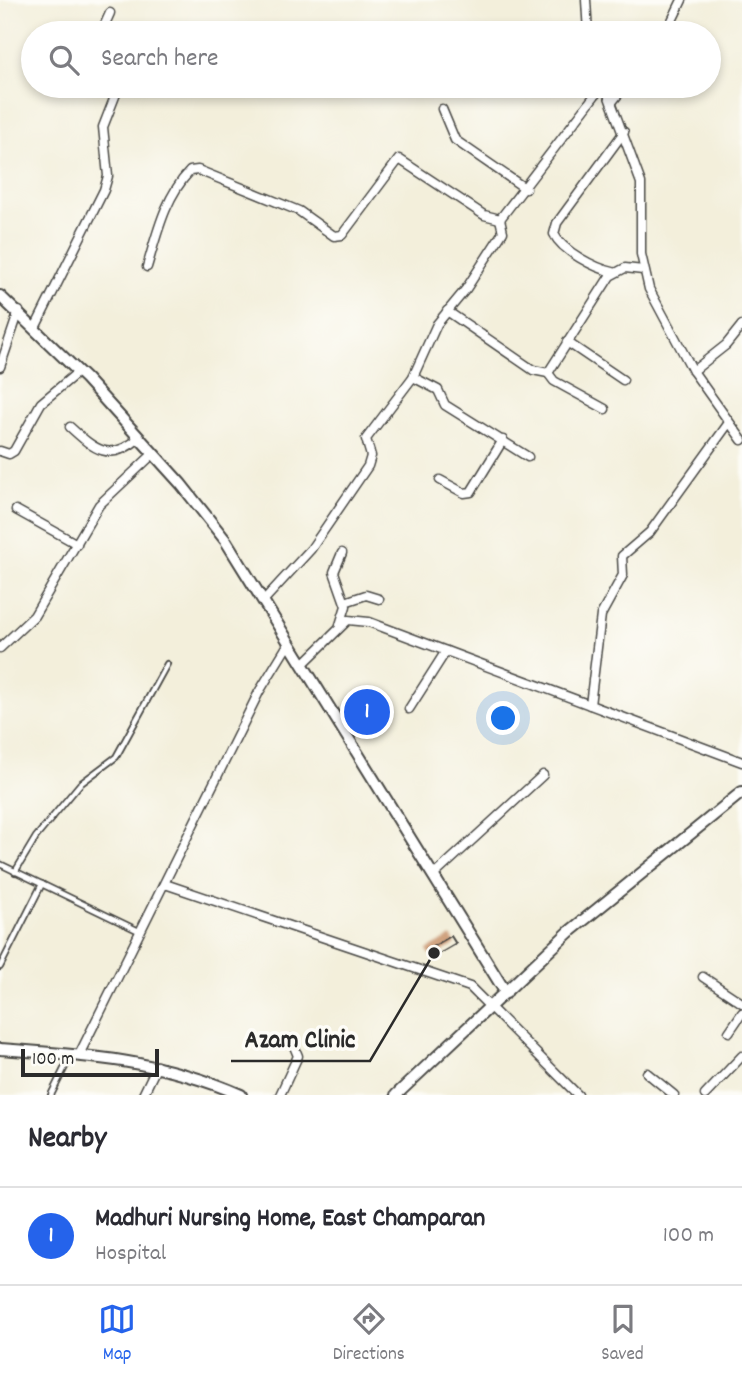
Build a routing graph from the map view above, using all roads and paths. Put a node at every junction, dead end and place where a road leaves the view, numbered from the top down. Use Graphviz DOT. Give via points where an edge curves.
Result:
graph roads {
  1 [pos="586,0"];
  2 [pos="682,0"];
  3 [pos="110,13"];
  4 [pos="106,21"];
  5 [pos="587,21"];
  6 [pos="672,21"];
  7 [pos="114,98"];
  8 [pos="595,98"];
  9 [pos="610,98"];
  10 [pos="615,98"];
  11 [pos="612,102"];
  12 [pos="442,109"];
  13 [pos="624,132"];
  14 [pos="526,189"];
  15 [pos="500,219"];
  16 [pos="148,267"];
  17 [pos="643,270"];
  18 [pos="613,272"];
  19 [pos="0,296"];
  20 [pos="447,310"];
  21 [pos="19,311"];
  22 [pos="742,325"];
  23 [pos="34,328"];
  24 [pos="567,342"];
  25 [pos="0,367"];
  26 [pos="693,371"];
  27 [pos="78,372"];
  28 [pos="548,373"];
  29 [pos="413,377"];
  30 [pos="622,380"];
  31 [pos="605,409"];
  32 [pos="728,424"];
  33 [pos="70,427"];
  34 [pos="139,438"];
  35 [pos="503,440"];
  36 [pos="742,440"];
  37 [pos="0,451"];
  38 [pos="153,454"];
  39 [pos="528,457"];
  40 [pos="440,480"];
  41 [pos="16,510"];
  42 [pos="77,544"];
  43 [pos="342,553"];
  44 [pos="379,599"];
  45 [pos="264,600"];
  46 [pos="345,602"];
  47 [pos="340,625"];
  48 [pos="289,643"];
  49 [pos="0,648"];
  50 [pos="446,651"];
  51 [pos="304,663"];
  52 [pos="167,664"];
  53 [pos="590,705"];
  54 [pos="409,709"];
  55 [pos="742,762"];
  56 [pos="543,775"];
  57 [pos="742,792"];
  58 [pos="0,864"];
  59 [pos="15,872"];
  60 [pos="433,876"];
  61 [pos="42,884"];
  62 [pos="165,884"];
  63 [pos="140,932"];
  64 [pos="0,967"];
  65 [pos="703,977"];
  66 [pos="506,993"];
  67 [pos="742,1003"];
  68 [pos="492,1006"];
  69 [pos="742,1013"];
  70 [pos="729,1032"];
  71 [pos="291,1040"];
  72 [pos="0,1049"];
  73 [pos="75,1054"];
  74 [pos="742,1056"];
  75 [pos="157,1066"];
  76 [pos="647,1073"];
  77 [pos="225,1092"];
  78 [pos="51,1095"];
  79 [pos="143,1095"];
  80 [pos="241,1095"];
  81 [pos="280,1095"];
  82 [pos="396,1095"];
  83 [pos="578,1095"];
  84 [pos="674,1095"];
  85 [pos="705,1095"];
  1 -- 5 [label="street"];
  2 -- 6 [label="street"];
  3 -- 4 [label="street"];
  7 -- 23 [label="street" via="103,127 108,176 104,190"];
  8 -- 14 [label="street"];
  9 -- 11 [label="street"];
  10 -- 11 [label="street"];
  11 -- 13 [label="street"];
  12 -- 14 [label="street" via="455,140"];
  13 -- 17 [label="street" via="641,183"];
  13 -- 18 [label="street" via="557,223 554,234 560,243"];
  14 -- 15 [label="street"];
  15 -- 16 [label="street" via="484,215 399,159 342,235 334,236 299,211 198,170 190,172 173,196"];
  15 -- 20 [label="street" via="503,232 467,289"];
  17 -- 18 [label="street"];
  17 -- 26 [label="street"];
  18 -- 24 [label="street"];
  19 -- 21 [label="street"];
  20 -- 28 [label="street" via="533,370"];
  20 -- 29 [label="street"];
  21 -- 23 [label="street"];
  21 -- 25 [label="street"];
  22 -- 26 [label="street" via="726,345"];
  23 -- 27 [label="street"];
  24 -- 28 [label="street"];
  24 -- 30 [label="street"];
  26 -- 32 [label="street"];
  27 -- 34 [label="street"];
  27 -- 37 [label="street" via="41,403 14,451"];
  28 -- 31 [label="street" via="554,381"];
  29 -- 35 [label="street" via="435,387 445,405"];
  29 -- 45 [label="street" via="366,439 371,456 368,467 311,549"];
  32 -- 36 [label="street"];
  32 -- 53 [label="street" via="650,532 622,556 623,575 601,615"];
  33 -- 34 [label="street" via="107,453 120,453"];
  34 -- 38 [label="street"];
  35 -- 39 [label="street"];
  35 -- 40 [label="street" via="471,492"];
  38 -- 42 [label="street" via="99,505"];
  38 -- 45 [label="street" via="226,541"];
  41 -- 42 [label="street"];
  42 -- 49 [label="street" via="34,616"];
  43 -- 46 [label="street" via="334,572"];
  44 -- 46 [label="street" via="366,595"];
  45 -- 48 [label="street"];
  46 -- 47 [label="street"];
  47 -- 50 [label="street" via="348,620 369,622"];
  47 -- 51 [label="street"];
  48 -- 51 [label="street"];
  48 -- 62 [label="street" via="259,692"];
  50 -- 53 [label="street"];
  50 -- 54 [label="street"];
  51 -- 60 [label="street"];
  52 -- 59 [label="lane" via="116,757 80,783 36,837"];
  53 -- 55 [label="street"];
  56 -- 60 [label="street"];
  57 -- 66 [label="street" via="569,932"];
  58 -- 59 [label="lane"];
  59 -- 61 [label="lane"];
  60 -- 66 [label="street"];
  61 -- 63 [label="lane"];
  61 -- 64 [label="lane"];
  62 -- 63 [label="street"];
  62 -- 68 [label="street" via="463,984"];
  63 -- 73 [label="street"];
  65 -- 67 [label="street"];
  66 -- 68 [label="street"];
  68 -- 82 [label="street"];
  68 -- 83 [label="street"];
  69 -- 70 [label="street"];
  71 -- 81 [label="street" via="298,1056"];
  72 -- 73 [label="street"];
  73 -- 75 [label="street"];
  73 -- 78 [label="lane"];
  74 -- 85 [label="street"];
  75 -- 77 [label="street"];
  75 -- 79 [label="street"];
  76 -- 84 [label="street"];
  77 -- 80 [label="street"];
}
